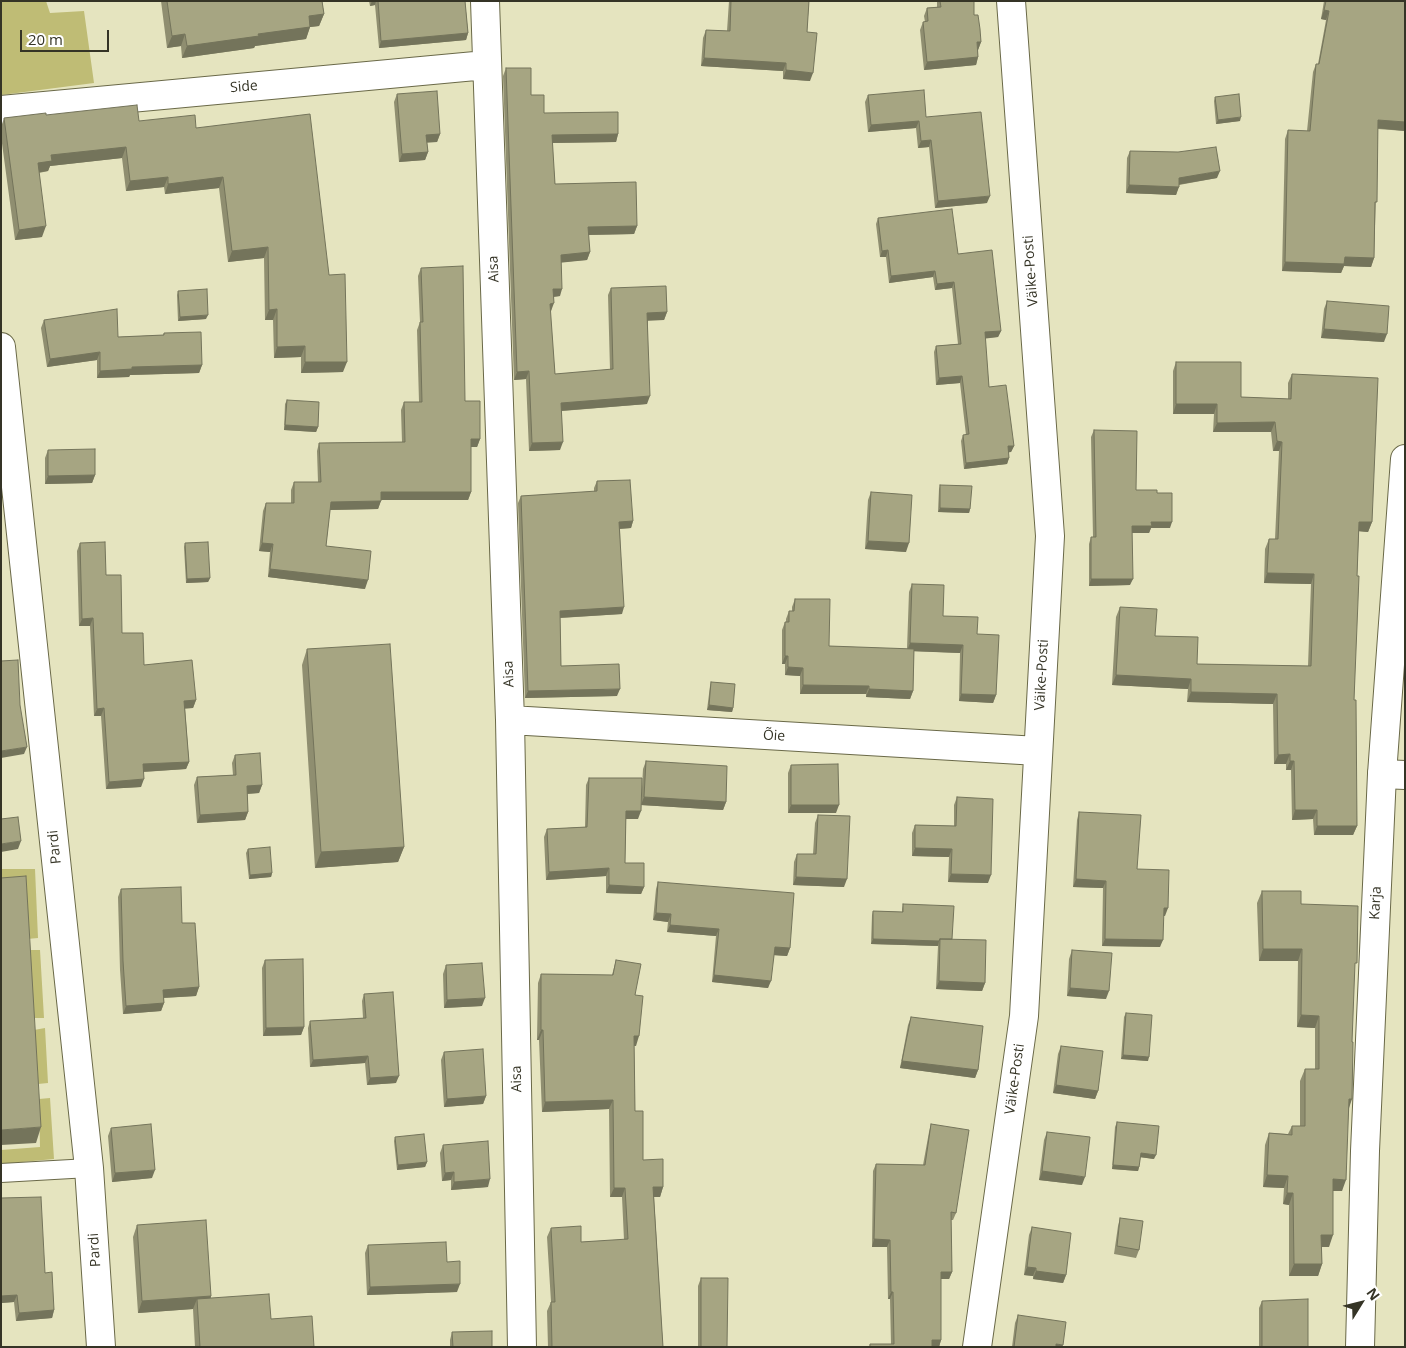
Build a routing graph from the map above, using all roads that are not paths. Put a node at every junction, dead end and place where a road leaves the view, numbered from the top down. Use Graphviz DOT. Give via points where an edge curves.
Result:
graph roads {
  1 [pos="485,1"];
  2 [pos="1010,1"];
  3 [pos="486,65"];
  4 [pos="1,110"];
  5 [pos="1,347"];
  6 [pos="1405,459"];
  7 [pos="510,720"];
  8 [pos="1038,751"];
  9 [pos="1393,774"];
  10 [pos="89,1168"];
  11 [pos="1,1173"];
  12 [pos="101,1347"];
  13 [pos="522,1347"];
  14 [pos="977,1347"];
  15 [pos="1360,1347"];
  1 -- 3 [label="street, Aisa"];
  2 -- 8 [label="street, Väike-Posti" via="1050,536"];
  3 -- 4 [label="street, Side"];
  3 -- 7 [label="street, Aisa"];
  5 -- 10 [label="street, Pardi"];
  6 -- 9 [label="street, Karja"];
  7 -- 8 [label="street, Õie"];
  7 -- 13 [label="street, Aisa"];
  8 -- 14 [label="street, Väike-Posti" via="1024,1016"];
  9 -- 15 [label="street, Karja" via="1364,1151"];
  10 -- 11 [label="lane"];
  10 -- 12 [label="street, Pardi"];
}
